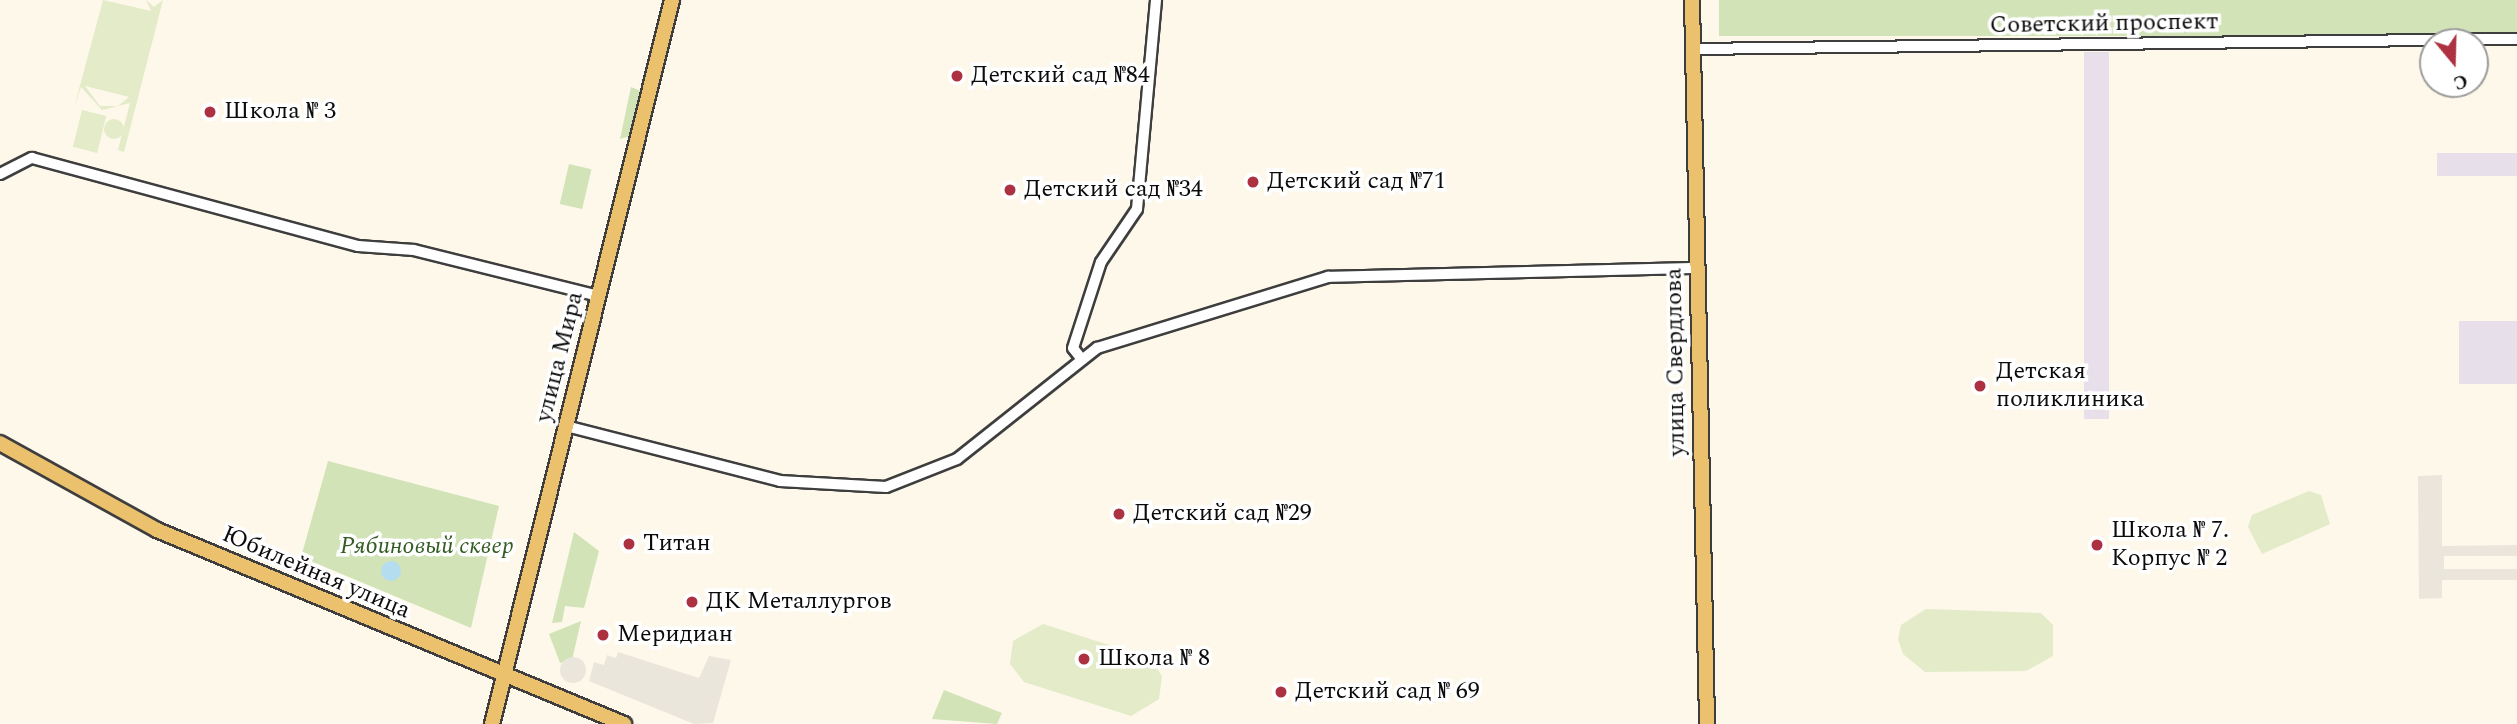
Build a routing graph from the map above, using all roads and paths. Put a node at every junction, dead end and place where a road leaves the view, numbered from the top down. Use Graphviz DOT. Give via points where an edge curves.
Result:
graph roads {
  1 [pos="671,0"];
  2 [pos="1156,0"];
  3 [pos="1692,0"];
  4 [pos="2517,39"];
  5 [pos="1693,49"];
  6 [pos="0,174"];
  7 [pos="1697,268"];
  8 [pos="599,296"];
  9 [pos="1080,357"];
  10 [pos="566,426"];
  11 [pos="0,443"];
  12 [pos="507,678"];
  13 [pos="492,724"];
  14 [pos="624,724"];
  15 [pos="1707,724"];
  1 -- 8 [label="main road, улица Мира"];
  2 -- 9 [label="street" via="1137,209 1101,262 1073,348"];
  3 -- 5 [label="main road, улица Свердлова"];
  4 -- 5 [label="street, Советский проспект"];
  5 -- 7 [label="main road, улица Свердлова"];
  6 -- 8 [label="street" via="32,158 358,246 414,250"];
  7 -- 9 [label="street" via="1328,277"];
  7 -- 15 [label="main road, улица Свердлова"];
  8 -- 10 [label="main road, улица Мира"];
  9 -- 10 [label="street" via="957,459 886,487 780,481"];
  10 -- 12 [label="main road, улица Мира"];
  11 -- 12 [label="main road, Юбилейная улица" via="157,530"];
  12 -- 13 [label="main road, улица Мира"];
  12 -- 14 [label="main road, Юбилейная улица"];
}
